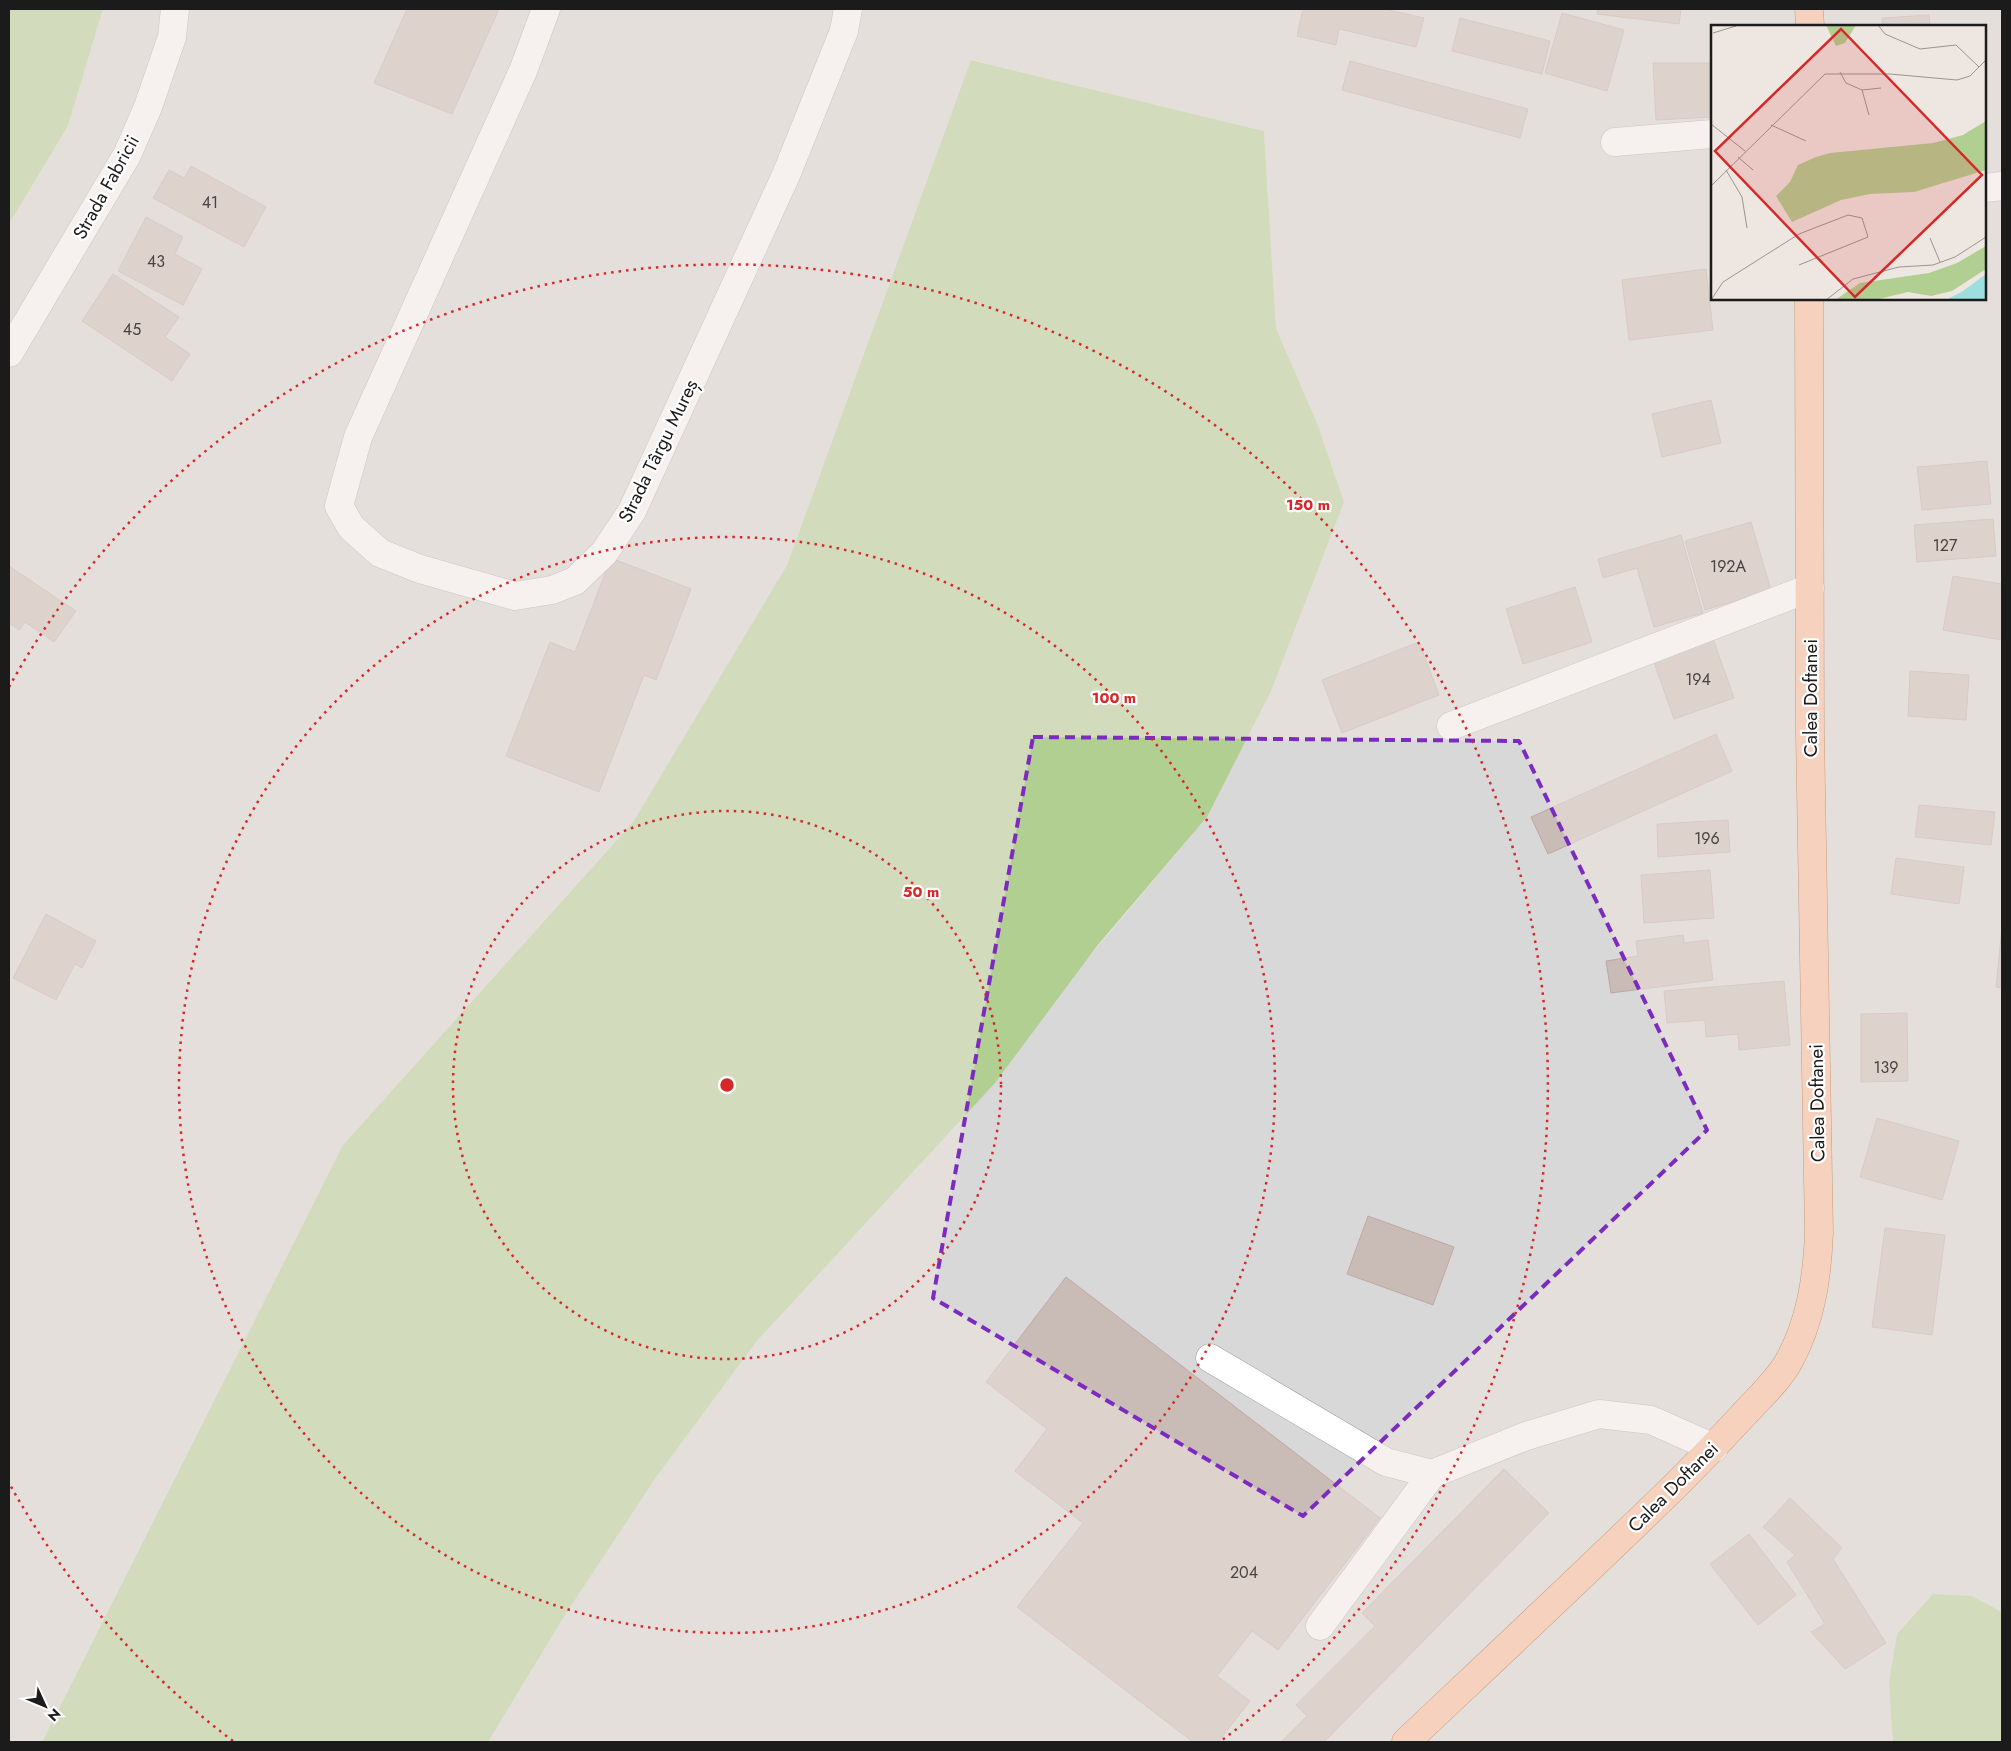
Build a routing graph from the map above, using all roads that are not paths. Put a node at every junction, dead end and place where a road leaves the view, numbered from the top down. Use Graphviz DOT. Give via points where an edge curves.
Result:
graph roads {
  1 [pos="175,9"];
  2 [pos="546,9"];
  3 [pos="848,9"];
  4 [pos="1809,9"];
  5 [pos="1810,25"];
  6 [pos="1711,134"];
  7 [pos="1615,142"];
  8 [pos="2002,186"];
  9 [pos="1986,188"];
  10 [pos="1809,300"];
  11 [pos="9,353"];
  12 [pos="1810,588"];
  13 [pos="1452,726"];
  14 [pos="1210,1358"];
  15 [pos="1714,1448"];
  16 [pos="1432,1474"];
  17 [pos="1320,1626"];
  18 [pos="1406,1742"];
  1 -- 11 [label="street, Strada Fabricii" via="172,37 148,107 127,155"];
  2 -- 3 [label="street, Strada Târgu Mureș" via="524,72 358,436 339,506 351,527 380,553 420,569 515,596 552,590 576,581 604,554 632,511 786,175 844,31"];
  4 -- 5 [label="main road"];
  6 -- 7 [label="street"];
  8 -- 9 [label="street"];
  10 -- 12 [label="main road, Calea Doftanei"];
  12 -- 13 [label="street"];
  12 -- 15 [label="main road, Calea Doftanei" via="1818,1265 1805,1326 1789,1362"];
  14 -- 16 [label="street" via="1386,1462"];
  15 -- 16 [label="street" via="1651,1420 1599,1414 1526,1436"];
  15 -- 18 [label="main road, Calea Doftanei"];
  16 -- 17 [label="street"];
}
